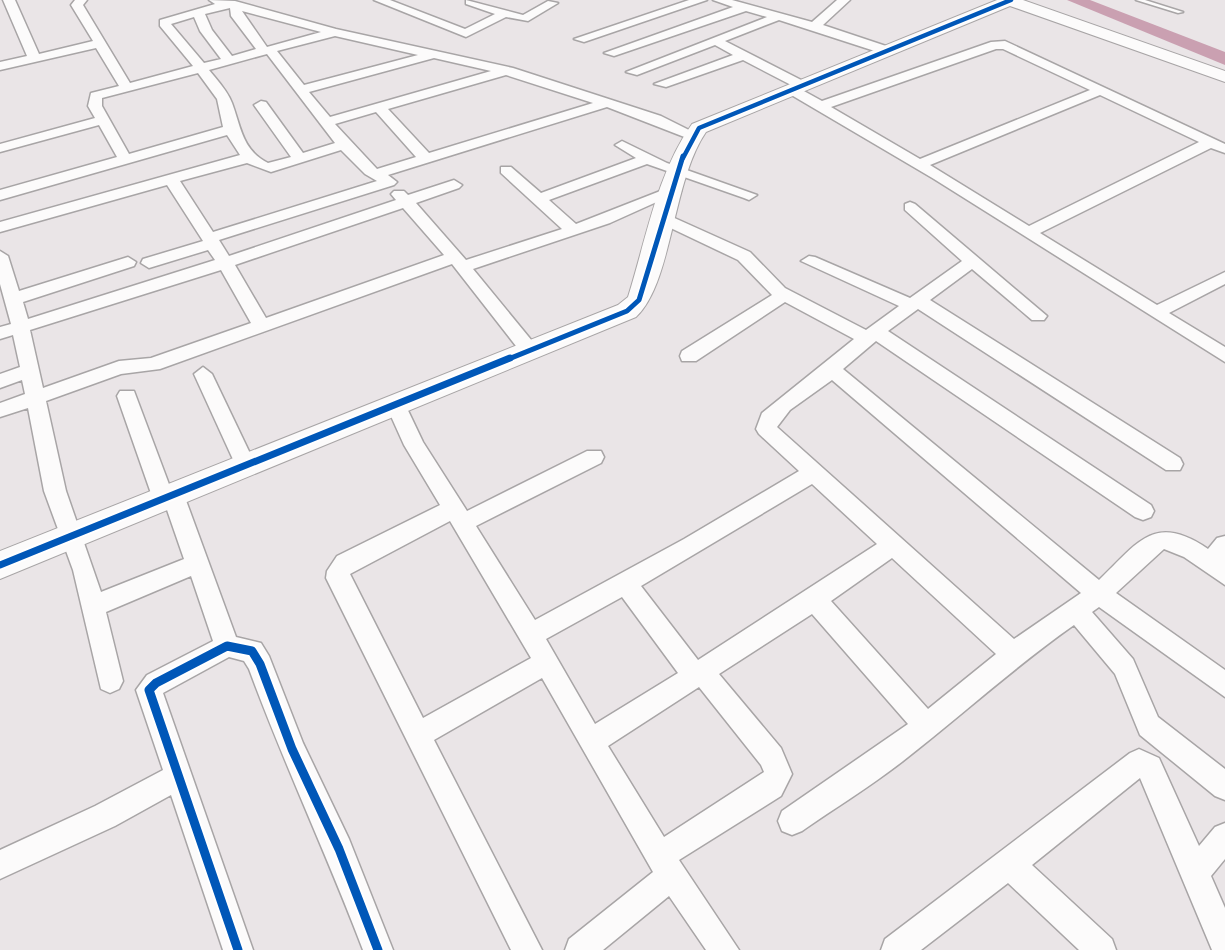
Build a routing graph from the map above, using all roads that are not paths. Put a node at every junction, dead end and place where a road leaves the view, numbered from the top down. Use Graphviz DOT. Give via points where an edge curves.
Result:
graph roads {
  1 [pos="81,0"];
  2 [pos="215,0"];
  3 [pos="380,0"];
  4 [pos="421,0"];
  5 [pos="516,0"];
  6 [pos="701,0"];
  7 [pos="719,0"];
  8 [pos="844,0"];
  9 [pos="1010,0"];
  10 [pos="1139,0"];
  11 [pos="472,1"];
  12 [pos="546,2"];
  13 [pos="232,3"];
  14 [pos="738,3"];
  15 [pos="12,5"];
  16 [pos="569,8"];
  17 [pos="405,9"];
  18 [pos="198,12"];
  19 [pos="502,12"];
  20 [pos="1180,12"];
  21 [pos="0,13"];
  22 [pos="779,13"];
  23 [pos="448,15"];
  24 [pos="814,26"];
  25 [pos="334,33"];
  26 [pos="580,39"];
  27 [pos="718,41"];
  28 [pos="102,43"];
  29 [pos="267,51"];
  30 [pos="888,51"];
  31 [pos="610,53"];
  32 [pos="437,54"];
  33 [pos="744,55"];
  34 [pos="35,59"];
  35 [pos="229,60"];
  36 [pos="0,66"];
  37 [pos="198,68"];
  38 [pos="508,71"];
  39 [pos="632,72"];
  40 [pos="1225,77"];
  41 [pos="661,84"];
  42 [pos="126,87"];
  43 [pos="798,88"];
  44 [pos="301,90"];
  45 [pos="1101,90"];
  46 [pos="607,103"];
  47 [pos="261,105"];
  48 [pos="821,106"];
  49 [pos="379,107"];
  50 [pos="103,120"];
  51 [pos="325,122"];
  52 [pos="231,129"];
  53 [pos="691,135"];
  54 [pos="344,145"];
  55 [pos="622,145"];
  56 [pos="1218,145"];
  57 [pos="0,148"];
  58 [pos="251,157"];
  59 [pos="646,159"];
  60 [pos="125,160"];
  61 [pos="300,160"];
  62 [pos="427,160"];
  63 [pos="919,164"];
  64 [pos="506,170"];
  65 [pos="383,178"];
  66 [pos="172,181"];
  67 [pos="674,181"];
  68 [pos="454,185"];
  69 [pos="0,195"];
  70 [pos="749,195"];
  71 [pos="538,199"];
  72 [pos="405,202"];
  73 [pos="909,207"];
  74 [pos="664,219"];
  75 [pos="0,227"];
  76 [pos="573,230"];
  77 [pos="1029,232"];
  78 [pos="211,241"];
  79 [pos="0,256"];
  80 [pos="809,261"];
  81 [pos="972,261"];
  82 [pos="128,262"];
  83 [pos="458,262"];
  84 [pos="149,263"];
  85 [pos="224,263"];
  86 [pos="1225,277"];
  87 [pos="8,291"];
  88 [pos="784,295"];
  89 [pos="915,303"];
  90 [pos="1157,312"];
  91 [pos="1038,316"];
  92 [pos="20,327"];
  93 [pos="262,327"];
  94 [pos="0,333"];
  95 [pos="871,335"];
  96 [pos="530,351"];
  97 [pos="689,356"];
  98 [pos="1225,356"];
  99 [pos="832,370"];
  100 [pos="28,371"];
  101 [pos="203,374"];
  102 [pos="0,381"];
  103 [pos="127,396"];
  104 [pos="34,398"];
  105 [pos="396,405"];
  106 [pos="0,410"];
  107 [pos="594,457"];
  108 [pos="1173,464"];
  109 [pos="246,466"];
  110 [pos="813,473"];
  111 [pos="168,497"];
  112 [pos="1143,511"];
  113 [pos="458,516"];
  114 [pos="72,536"];
  115 [pos="1225,545"];
  116 [pos="892,546"];
  117 [pos="196,564"];
  118 [pos="0,565"];
  119 [pos="1217,570"];
  120 [pos="625,583"];
  121 [pos="1099,594"];
  122 [pos="814,599"];
  123 [pos="92,607"];
  124 [pos="1076,610"];
  125 [pos="531,635"];
  126 [pos="227,646"];
  127 [pos="1013,654"];
  128 [pos="547,662"];
  129 [pos="697,673"];
  130 [pos="110,681"];
  131 [pos="1225,685"];
  132 [pos="926,725"];
  133 [pos="416,736"];
  134 [pos="591,742"];
  135 [pos="180,775"];
  136 [pos="1225,786"];
  137 [pos="792,821"];
  138 [pos="1225,836"];
  139 [pos="1010,865"];
  140 [pos="0,866"];
  141 [pos="666,866"];
  142 [pos="1195,873"];
  143 [pos="1224,942"];
  144 [pos="238,950"];
  145 [pos="378,950"];
  146 [pos="527,950"];
  147 [pos="580,950"];
  148 [pos="724,950"];
  149 [pos="896,950"];
  150 [pos="1101,950"];
  1 -- 28 [label="street" via="76,3"];
  2 -- 13 [label="street"];
  3 -- 17 [label="street"];
  4 -- 17 [label="street"];
  5 -- 19 [label="street"];
  6 -- 26 [label="street"];
  7 -- 14 [label="street"];
  8 -- 24 [label="street"];
  9 -- 30 [label="street"];
  9 -- 40 [label="street"];
  10 -- 20 [label="lane"];
  11 -- 19 [label="street"];
  11 -- 23 [label="street"];
  12 -- 16 [label="street"];
  12 -- 19 [label="street" via="527,19"];
  13 -- 18 [label="street"];
  13 -- 25 [label="street"];
  13 -- 29 [label="street" via="237,16"];
  14 -- 22 [label="street"];
  14 -- 31 [label="street"];
  15 -- 21 [label="street"];
  15 -- 34 [label="street"];
  17 -- 23 [label="street"];
  18 -- 35 [label="street" via="206,31"];
  18 -- 37 [label="street" via="164,23"];
  19 -- 23 [label="street" via="468,33"];
  22 -- 24 [label="street"];
  22 -- 27 [label="street"];
  24 -- 30 [label="street"];
  25 -- 29 [label="street"];
  25 -- 32 [label="street"];
  27 -- 33 [label="street"];
  27 -- 39 [label="street"];
  28 -- 34 [label="street"];
  28 -- 42 [label="street"];
  29 -- 35 [label="street"];
  29 -- 44 [label="street"];
  30 -- 43 [label="street"];
  32 -- 38 [label="street"];
  32 -- 44 [label="street"];
  33 -- 41 [label="street"];
  33 -- 43 [label="street"];
  34 -- 36 [label="street"];
  35 -- 37 [label="street"];
  37 -- 42 [label="street"];
  37 -- 52 [label="street" via="223,98"];
  38 -- 46 [label="street"];
  38 -- 49 [label="street"];
  42 -- 50 [label="street" via="94,99"];
  43 -- 48 [label="street"];
  43 -- 53 [label="street" via="708,123"];
  44 -- 51 [label="street"];
  45 -- 48 [label="street" via="1014,47 995,45"];
  45 -- 56 [label="street"];
  45 -- 63 [label="street"];
  46 -- 53 [label="street"];
  46 -- 62 [label="street"];
  47 -- 61 [label="street"];
  48 -- 63 [label="street"];
  49 -- 51 [label="street"];
  49 -- 62 [label="street"];
  50 -- 57 [label="street"];
  50 -- 60 [label="street"];
  51 -- 54 [label="street"];
  52 -- 58 [label="street"];
  52 -- 60 [label="street"];
  53 -- 67 [label="street"];
  54 -- 61 [label="street"];
  54 -- 65 [label="street"];
  55 -- 59 [label="street"];
  56 -- 77 [label="street"];
  58 -- 61 [label="street" via="265,169"];
  58 -- 66 [label="street"];
  59 -- 67 [label="street"];
  59 -- 71 [label="street"];
  60 -- 69 [label="street"];
  62 -- 65 [label="street"];
  63 -- 77 [label="street"];
  64 -- 71 [label="street"];
  65 -- 72 [label="street"];
  65 -- 78 [label="street"];
  66 -- 75 [label="street"];
  66 -- 78 [label="street"];
  67 -- 70 [label="street"];
  67 -- 74 [label="street"];
  67 -- 76 [label="street"];
  68 -- 72 [label="street"];
  71 -- 76 [label="street"];
  72 -- 83 [label="street"];
  72 -- 85 [label="street"];
  73 -- 81 [label="street"];
  74 -- 88 [label="street" via="744,256"];
  74 -- 96 [label="street" via="634,306"];
  76 -- 83 [label="street"];
  77 -- 90 [label="street"];
  78 -- 84 [label="street"];
  78 -- 85 [label="street"];
  79 -- 87 [label="street"];
  80 -- 89 [label="street"];
  81 -- 89 [label="street"];
  81 -- 91 [label="street"];
  82 -- 87 [label="street"];
  83 -- 93 [label="street"];
  83 -- 96 [label="street"];
  85 -- 92 [label="street"];
  85 -- 93 [label="street"];
  86 -- 90 [label="street"];
  87 -- 92 [label="street"];
  88 -- 95 [label="street"];
  88 -- 97 [label="street"];
  89 -- 95 [label="street"];
  89 -- 108 [label="street"];
  90 -- 98 [label="street"];
  92 -- 94 [label="street"];
  92 -- 100 [label="street"];
  93 -- 104 [label="street"];
  95 -- 99 [label="street"];
  95 -- 112 [label="street"];
  96 -- 105 [label="street"];
  99 -- 110 [label="street" via="783,405 766,426 772,437"];
  99 -- 121 [label="street"];
  100 -- 102 [label="street"];
  100 -- 104 [label="street"];
  101 -- 109 [label="street"];
  103 -- 111 [label="street"];
  104 -- 106 [label="street"];
  104 -- 114 [label="street" via="55,491"];
  105 -- 109 [label="street"];
  105 -- 113 [label="street" via="414,445"];
  107 -- 113 [label="street"];
  109 -- 111 [label="street"];
  110 -- 116 [label="street"];
  110 -- 120 [label="street"];
  111 -- 114 [label="street"];
  111 -- 117 [label="street"];
  113 -- 125 [label="street"];
  113 -- 133 [label="street" via="345,563 338,571 341,586"];
  114 -- 118 [label="street"];
  114 -- 123 [label="street"];
  115 -- 119 [label="street"];
  116 -- 122 [label="street"];
  116 -- 127 [label="street"];
  117 -- 123 [label="street"];
  117 -- 126 [label="street"];
  119 -- 121 [label="street" via="1177,542 1162,538"];
  120 -- 125 [label="street"];
  120 -- 129 [label="street"];
  121 -- 124 [label="street"];
  121 -- 131 [label="street"];
  122 -- 129 [label="street"];
  122 -- 132 [label="street"];
  123 -- 130 [label="street"];
  124 -- 127 [label="street"];
  124 -- 136 [label="street" via="1124,667 1149,726"];
  125 -- 128 [label="street"];
  126 -- 135 [label="street" via="149,690"];
  126 -- 145 [label="street" via="251,651 260,664"];
  127 -- 132 [label="street" via="977,688"];
  128 -- 133 [label="street"];
  128 -- 134 [label="street"];
  129 -- 134 [label="street"];
  129 -- 141 [label="street" via="772,757 778,774 771,786"];
  132 -- 137 [label="street"];
  133 -- 146 [label="street"];
  134 -- 141 [label="street"];
  135 -- 140 [label="street"];
  135 -- 144 [label="street"];
  138 -- 142 [label="street"];
  139 -- 142 [label="street" via="1141,762 1149,767"];
  139 -- 149 [label="street"];
  139 -- 150 [label="street"];
  141 -- 147 [label="street" via="635,902"];
  141 -- 148 [label="street"];
  142 -- 143 [label="street"];
}
